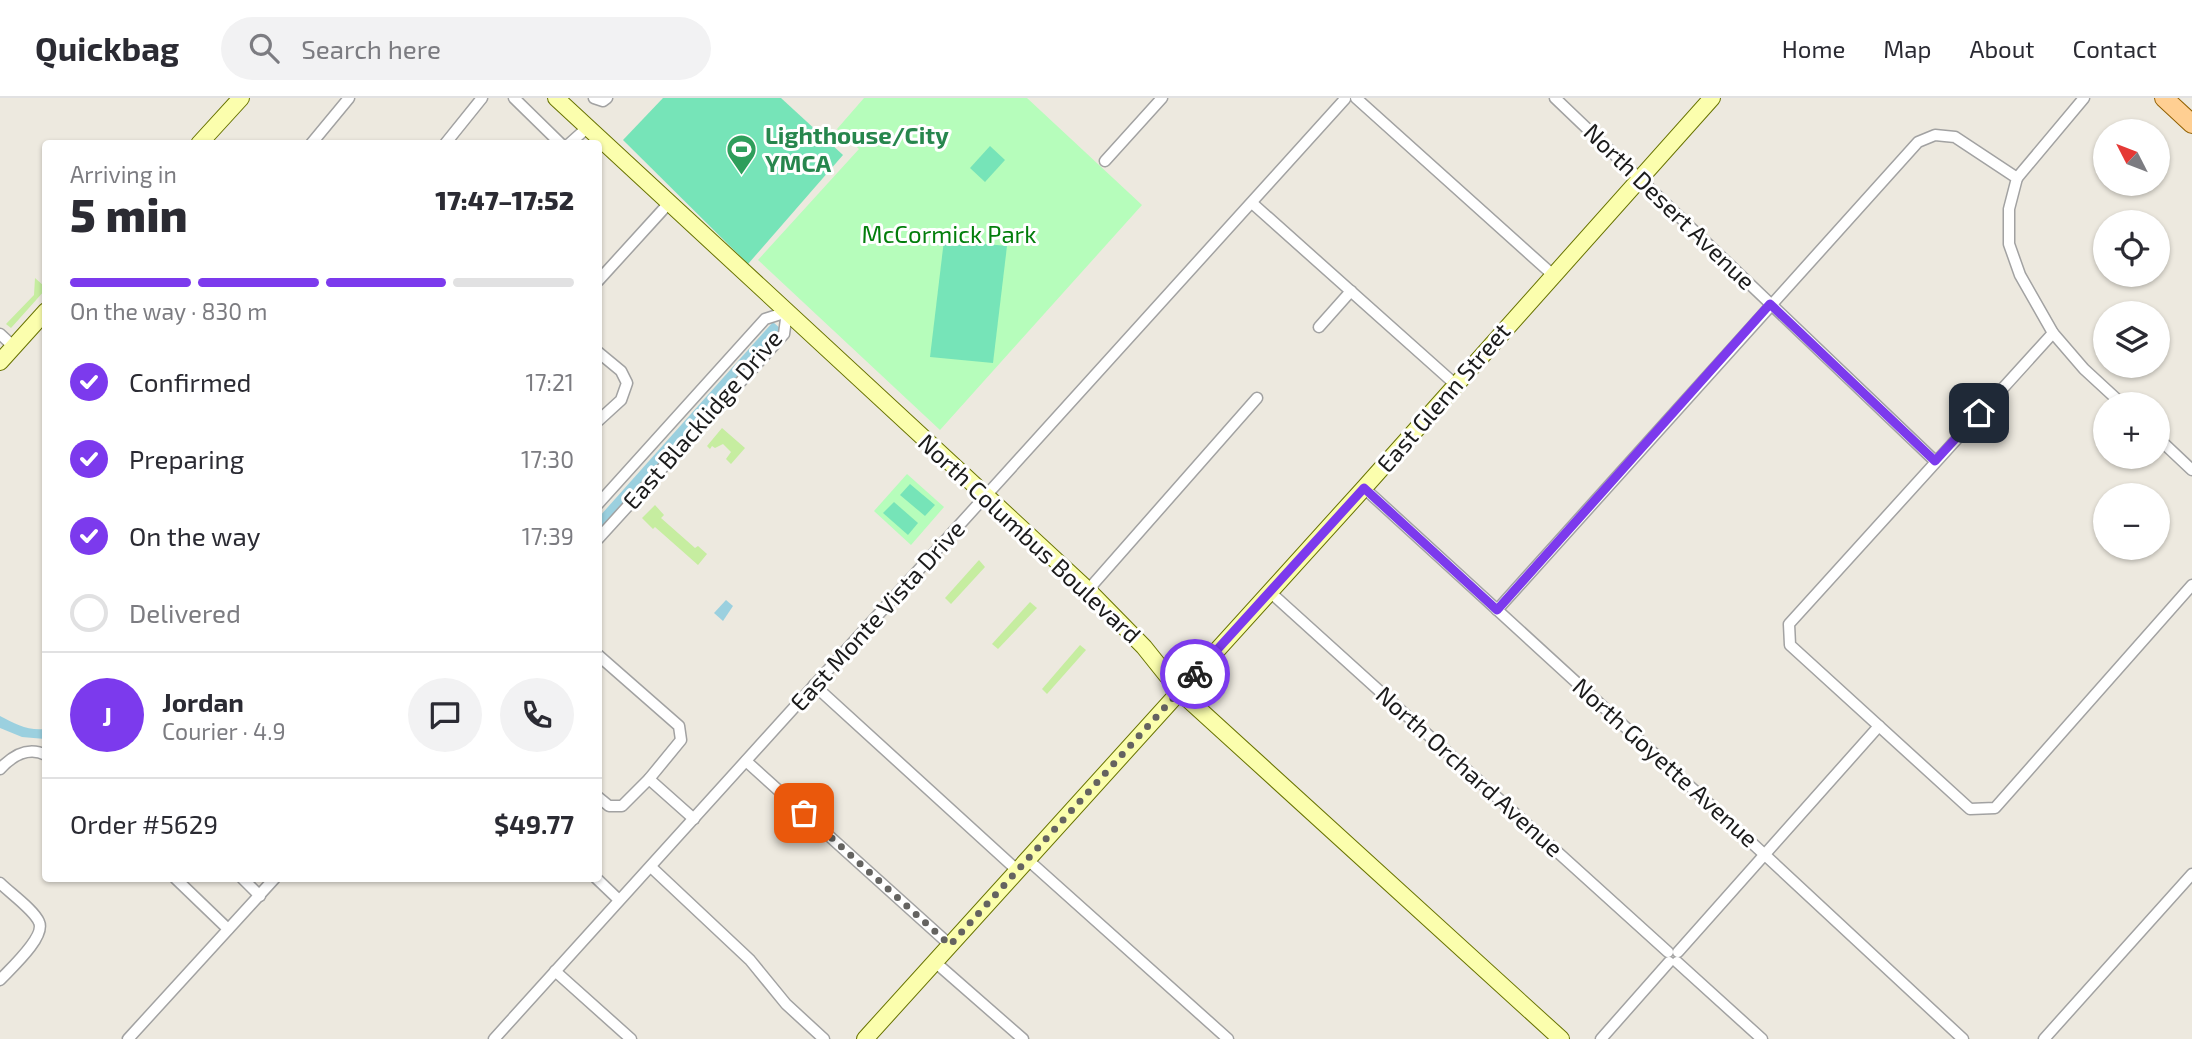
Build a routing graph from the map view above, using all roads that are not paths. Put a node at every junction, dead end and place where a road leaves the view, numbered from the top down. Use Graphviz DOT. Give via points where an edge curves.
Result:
graph roads {
  1 [pos="241,98"];
  2 [pos="349,98"];
  3 [pos="482,98"];
  4 [pos="514,98"];
  5 [pos="556,98"];
  6 [pos="1162,98"];
  7 [pos="1345,98"];
  8 [pos="1356,98"];
  9 [pos="1555,98"];
  10 [pos="1712,98"];
  11 [pos="2084,98"];
  12 [pos="2164,98"];
  13 [pos="2192,124"];
  14 [pos="588,127"];
  15 [pos="203,140"];
  16 [pos="314,140"];
  17 [pos="448,140"];
  18 [pos="557,140"];
  19 [pos="573,140"];
  20 [pos="602,140"];
  21 [pos="602,140"];
  22 [pos="1105,161"];
  23 [pos="2017,178"];
  24 [pos="1641,180"];
  25 [pos="669,203"];
  26 [pos="1252,203"];
  27 [pos="1553,275"];
  28 [pos="602,277"];
  29 [pos="1351,291"];
  30 [pos="1770,304"];
  31 [pos="788,312"];
  32 [pos="42,315"];
  33 [pos="1319,327"];
  34 [pos="2053,333"];
  35 [pos="0,334"];
  36 [pos="14,346"];
  37 [pos="602,355"];
  38 [pos="0,362"];
  39 [pos="1456,384"];
  40 [pos="2109,392"];
  41 [pos="1257,398"];
  42 [pos="602,417"];
  43 [pos="2170,449"];
  44 [pos="1935,461"];
  45 [pos="2192,470"];
  46 [pos="1364,488"];
  47 [pos="986,496"];
  48 [pos="602,500"];
  49 [pos="602,535"];
  50 [pos="2192,586"];
  51 [pos="1088,590"];
  52 [pos="1270,592"];
  53 [pos="1497,610"];
  54 [pos="602,658"];
  55 [pos="814,685"];
  56 [pos="1180,692"];
  57 [pos="1879,726"];
  58 [pos="42,753"];
  59 [pos="746,761"];
  60 [pos="0,769"];
  61 [pos="649,779"];
  62 [pos="602,800"];
  63 [pos="694,819"];
  64 [pos="1765,855"];
  65 [pos="1023,866"];
  66 [pos="651,867"];
  67 [pos="2192,874"];
  68 [pos="179,882"];
  69 [pos="246,882"];
  70 [pos="272,882"];
  71 [pos="600,882"];
  72 [pos="0,883"];
  73 [pos="260,896"];
  74 [pos="619,900"];
  75 [pos="228,929"];
  76 [pos="950,945"];
  77 [pos="1673,957"];
  78 [pos="935,962"];
  79 [pos="555,971"];
  80 [pos="0,980"];
  81 [pos="128,1039"];
  82 [pos="495,1039"];
  83 [pos="631,1039"];
  84 [pos="824,1039"];
  85 [pos="865,1039"];
  86 [pos="1023,1039"];
  87 [pos="1228,1039"];
  88 [pos="1561,1039"];
  89 [pos="1601,1039"];
  90 [pos="1762,1039"];
  91 [pos="1963,1039"];
  92 [pos="2043,1039"];
  1 -- 15 [label="street"];
  2 -- 16 [label="street"];
  3 -- 17 [label="street"];
  4 -- 18 [label="street"];
  5 -- 14 [label="street, North Columbus Boulevard"];
  6 -- 22 [label="street"];
  7 -- 8 [label="street"];
  7 -- 26 [label="street, East Monte Vista Drive"];
  8 -- 27 [label="street"];
  9 -- 24 [label="street, North Desert Avenue"];
  10 -- 24 [label="street, East Glenn Street"];
  11 -- 23 [label="street"];
  12 -- 13 [label="main road"];
  14 -- 19 [label="street"];
  14 -- 21 [label="street, North Columbus Boulevard"];
  20 -- 25 [label="street, North Columbus Boulevard"];
  23 -- 30 [label="street" via="1955,137 1935,135 1917,142"];
  23 -- 34 [label="street" via="2009,209 2009,244 2020,275"];
  24 -- 27 [label="street, East Glenn Street"];
  24 -- 30 [label="street, North Desert Avenue"];
  25 -- 28 [label="street"];
  25 -- 31 [label="street, North Columbus Boulevard"];
  26 -- 29 [label="street"];
  26 -- 47 [label="street, East Monte Vista Drive"];
  27 -- 39 [label="street, East Glenn Street"];
  29 -- 33 [label="street"];
  29 -- 39 [label="street"];
  30 -- 44 [label="street, North Desert Avenue"];
  30 -- 53 [label="street"];
  31 -- 47 [label="street, North Columbus Boulevard"];
  31 -- 48 [label="street, East Blacklidge Drive" via="765,319"];
  31 -- 49 [label="street, East Blacklidge Drive" via="784,334"];
  32 -- 36 [label="street"];
  34 -- 40 [label="street"];
  34 -- 44 [label="street"];
  35 -- 36 [label="street"];
  36 -- 38 [label="street"];
  37 -- 42 [label="street" via="621,371 626,383 621,400"];
  39 -- 46 [label="street, East Glenn Street"];
  41 -- 51 [label="street"];
  43 -- 45 [label="street"];
  44 -- 57 [label="street" via="1789,624 1790,645"];
  46 -- 52 [label="street, East Glenn Street"];
  46 -- 53 [label="street, North Goyette Avenue"];
  47 -- 51 [label="street, North Columbus Boulevard"];
  47 -- 55 [label="street, East Monte Vista Drive"];
  50 -- 57 [label="street" via="1995,808 1970,809"];
  51 -- 56 [label="street, North Columbus Boulevard"];
  52 -- 56 [label="street, East Glenn Street"];
  52 -- 77 [label="street, North Orchard Avenue"];
  53 -- 64 [label="street, North Goyette Avenue"];
  54 -- 61 [label="street" via="679,726 681,740"];
  55 -- 59 [label="street, East Monte Vista Drive"];
  55 -- 65 [label="street"];
  56 -- 65 [label="street, East Glenn Street"];
  56 -- 88 [label="street, North Columbus Boulevard"];
  57 -- 64 [label="street"];
  58 -- 60 [label="street" via="19,754"];
  59 -- 63 [label="street, East Monte Vista Drive"];
  59 -- 76 [label="street"];
  61 -- 62 [label="street" via="622,806 609,806"];
  61 -- 63 [label="street"];
  63 -- 66 [label="street, East Monte Vista Drive"];
  64 -- 77 [label="street"];
  64 -- 91 [label="street, North Goyette Avenue"];
  65 -- 76 [label="street, East Glenn Street"];
  65 -- 87 [label="street"];
  66 -- 74 [label="street, East Monte Vista Drive"];
  66 -- 84 [label="street" via="750,960 786,1004"];
  67 -- 92 [label="street"];
  68 -- 75 [label="street"];
  69 -- 73 [label="street"];
  70 -- 73 [label="street"];
  71 -- 74 [label="street"];
  72 -- 80 [label="street" via="40,924 40,934"];
  73 -- 75 [label="street"];
  74 -- 79 [label="street, East Monte Vista Drive"];
  75 -- 81 [label="street"];
  76 -- 78 [label="street, East Glenn Street"];
  77 -- 89 [label="street"];
  77 -- 90 [label="street, North Orchard Avenue"];
  78 -- 85 [label="street, East Glenn Street"];
  78 -- 86 [label="street"];
  79 -- 82 [label="street, East Monte Vista Drive"];
  79 -- 83 [label="street"];
}
